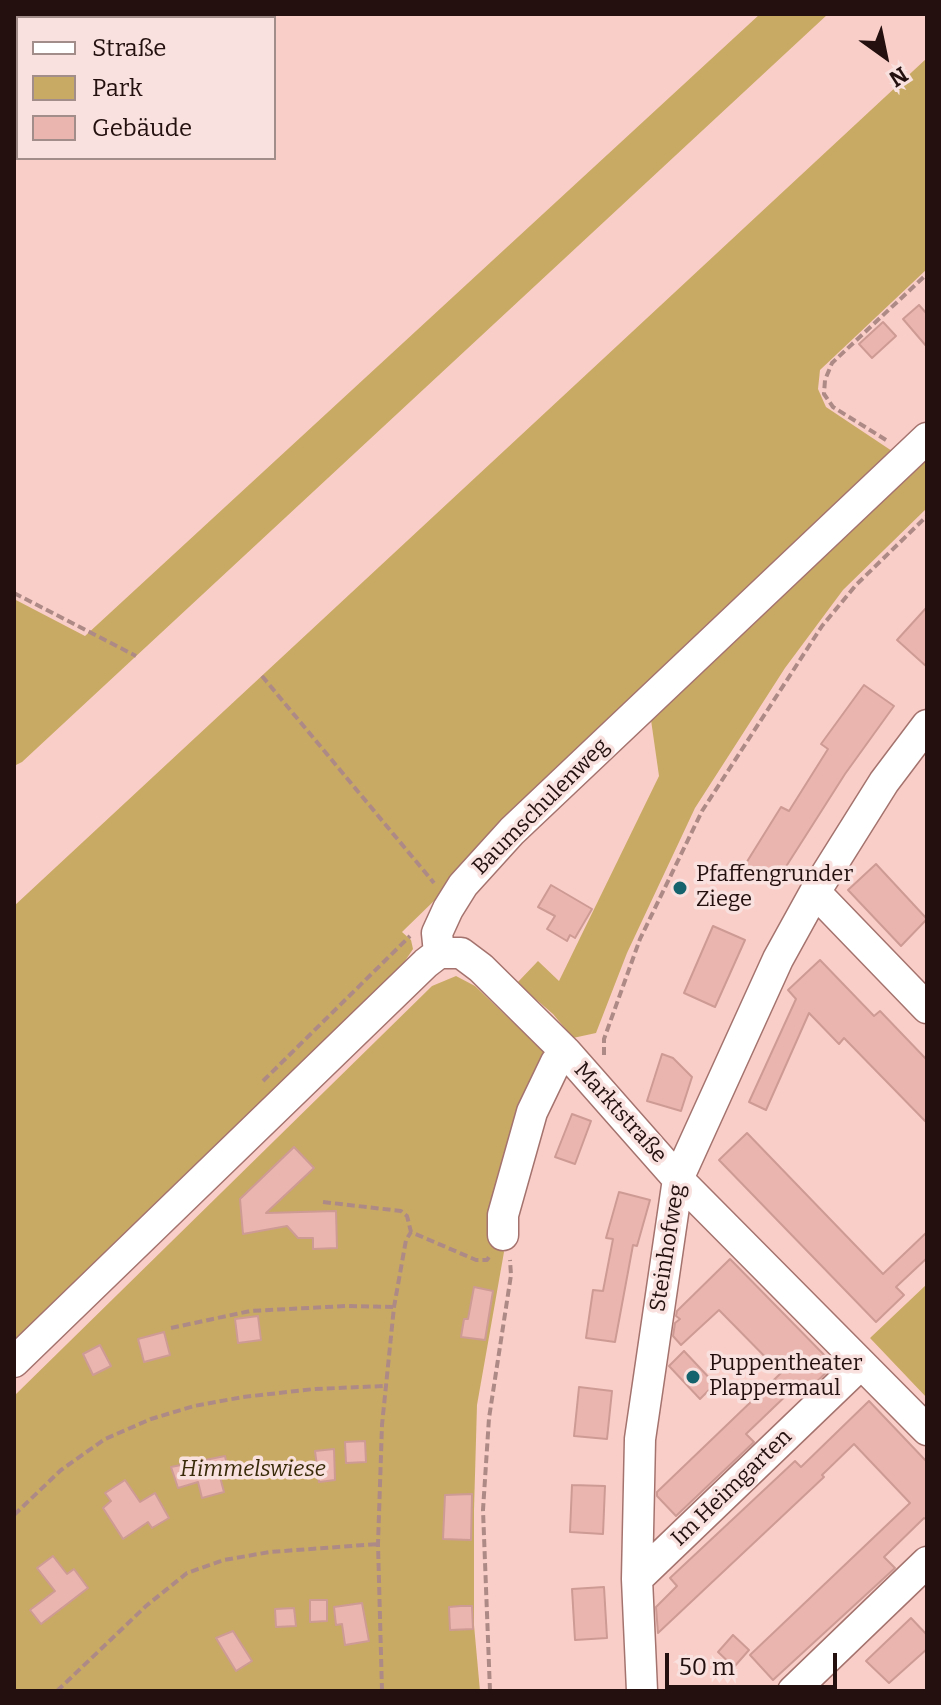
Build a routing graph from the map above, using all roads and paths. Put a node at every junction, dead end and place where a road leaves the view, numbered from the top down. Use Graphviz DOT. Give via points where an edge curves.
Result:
graph roads {
  1 [pos="927,274"];
  2 [pos="918,446"];
  3 [pos="927,516"];
  4 [pos="14,593"];
  5 [pos="136,656"];
  6 [pos="262,676"];
  7 [pos="927,725"];
  8 [pos="815,892"];
  9 [pos="450,906"];
  10 [pos="439,953"];
  11 [pos="927,1008"];
  12 [pos="604,1039"];
  13 [pos="566,1052"];
  14 [pos="254,1090"];
  15 [pos="678,1179"];
  16 [pos="323,1202"];
  17 [pos="411,1232"];
  18 [pos="503,1235"];
  19 [pos="511,1275"];
  20 [pos="394,1307"];
  21 [pos="171,1328"];
  22 [pos="14,1362"];
  23 [pos="861,1364"];
  24 [pos="385,1386"];
  25 [pos="927,1430"];
  26 [pos="14,1515"];
  27 [pos="378,1544"];
  28 [pos="927,1562"];
  29 [pos="637,1579"];
  30 [pos="57,1691"];
  31 [pos="382,1691"];
  32 [pos="490,1691"];
  33 [pos="642,1691"];
  34 [pos="793,1691"];
  1 -- 2 [label="path" via="832,363 824,394 833,407"];
  2 -- 9 [label="street, Baumschulenweg" via="512,831"];
  3 -- 12 [label="path" via="822,626 725,772 640,939"];
  4 -- 5 [label="path"];
  6 -- 9 [label="path"];
  7 -- 8 [label="street, Steinhofweg"];
  8 -- 11 [label="street"];
  8 -- 15 [label="street, Steinhofweg" via="747,1022"];
  9 -- 10 [label="street, Baumschulenweg" via="437,933"];
  9 -- 14 [label="path" via="407,939"];
  10 -- 13 [label="street, Marktstraße" via="470,958"];
  10 -- 22 [label="street"];
  13 -- 15 [label="street, Marktstraße"];
  13 -- 18 [label="street" via="532,1112 503,1215"];
  15 -- 23 [label="street, Marktstraße"];
  15 -- 29 [label="street, Steinhofweg" via="640,1439"];
  16 -- 17 [label="path" via="401,1211"];
  17 -- 18 [label="path" via="476,1260 487,1260"];
  17 -- 20 [label="path"];
  19 -- 32 [label="path" via="489,1418 483,1510"];
  20 -- 21 [label="path" via="250,1311"];
  20 -- 24 [label="path"];
  23 -- 25 [label="street, Marktstraße"];
  23 -- 29 [label="street, Im Heimgarten"];
  24 -- 26 [label="path" via="243,1397 151,1419 105,1439 61,1470"];
  24 -- 27 [label="path"];
  27 -- 30 [label="path" via="270,1552 187,1573"];
  27 -- 31 [label="path"];
  28 -- 34 [label="street"];
  29 -- 33 [label="street, Steinhofweg"];
}
